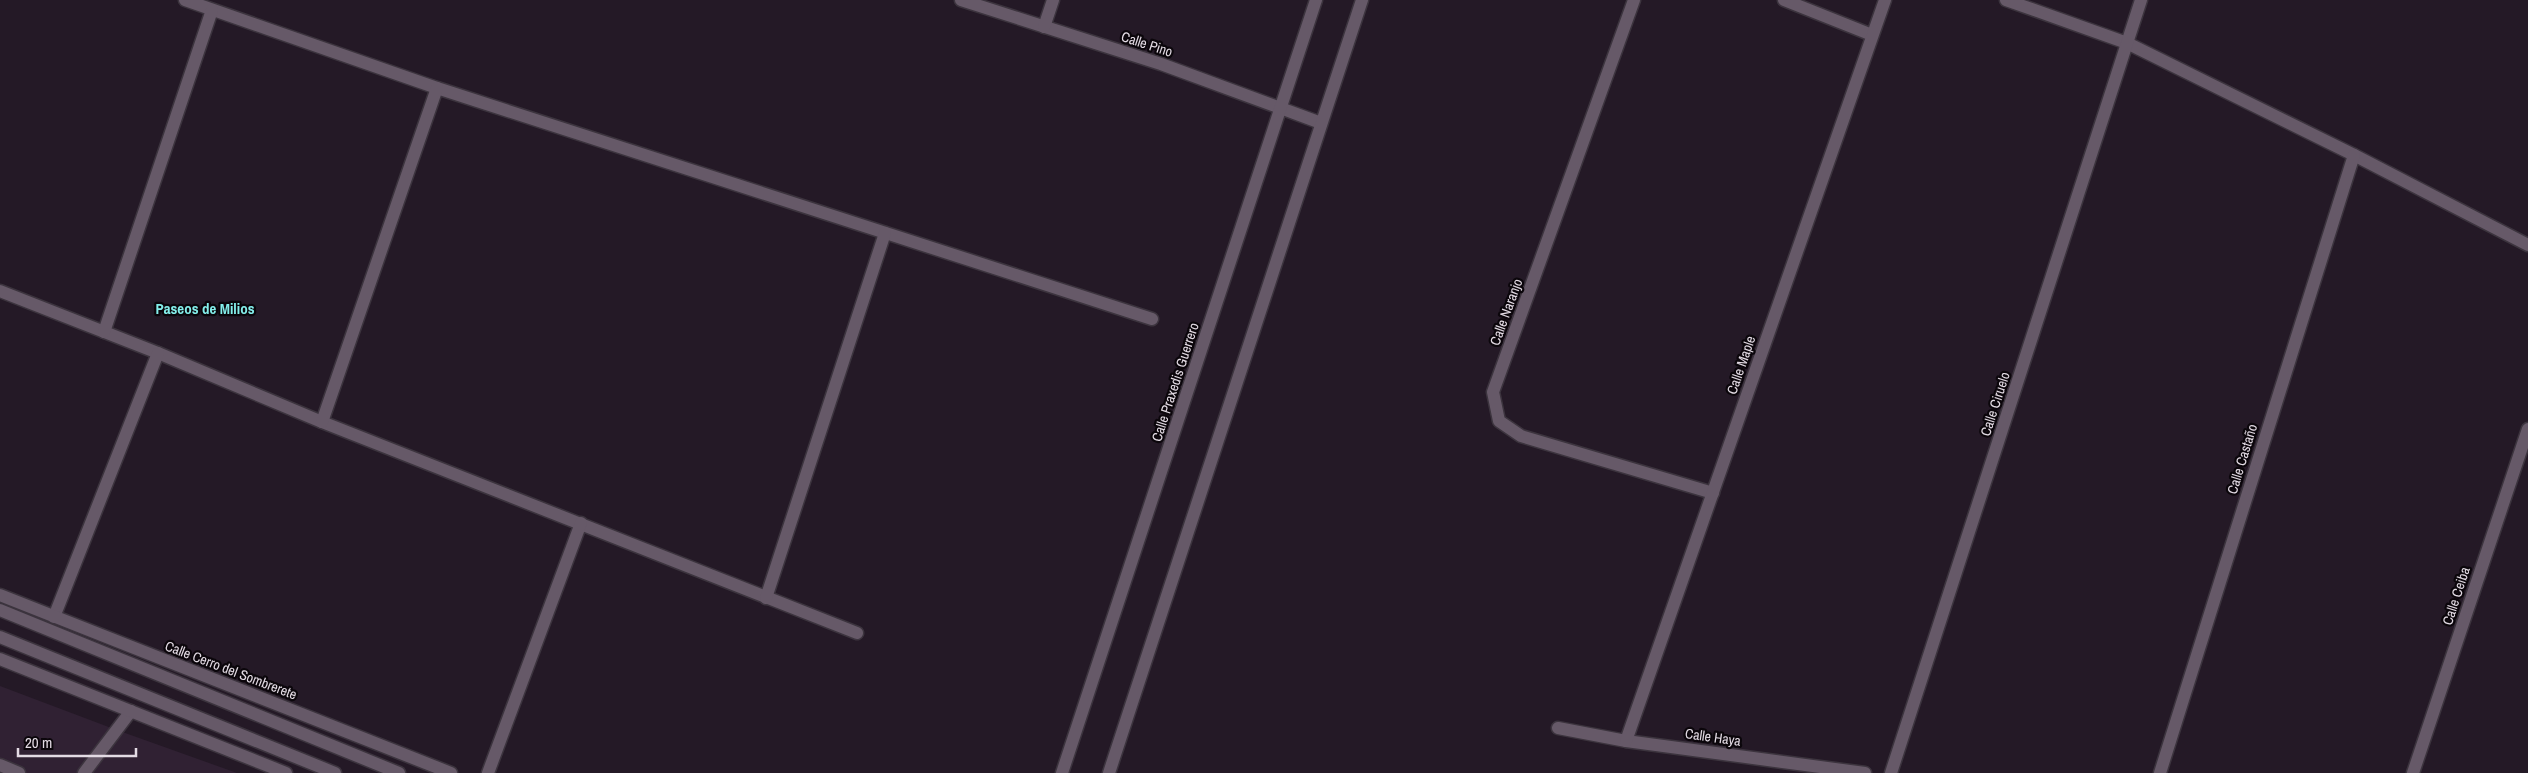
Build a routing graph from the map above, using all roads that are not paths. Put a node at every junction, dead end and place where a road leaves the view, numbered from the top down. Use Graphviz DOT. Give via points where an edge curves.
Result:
graph roads {
  1 [pos="185,0"];
  2 [pos="961,0"];
  3 [pos="1053,0"];
  4 [pos="1316,0"];
  5 [pos="1362,0"];
  6 [pos="1634,0"];
  7 [pos="1784,0"];
  8 [pos="1885,0"];
  9 [pos="2006,0"];
  10 [pos="2141,0"];
  11 [pos="212,10"];
  12 [pos="1044,27"];
  13 [pos="1872,36"];
  14 [pos="2127,43"];
  15 [pos="437,88"];
  16 [pos="1280,108"];
  17 [pos="1321,123"];
  18 [pos="2354,155"];
  19 [pos="885,233"];
  20 [pos="2528,245"];
  21 [pos="0,291"];
  22 [pos="1152,319"];
  23 [pos="104,332"];
  24 [pos="158,353"];
  25 [pos="322,422"];
  26 [pos="2528,429"];
  27 [pos="1713,493"];
  28 [pos="582,523"];
  29 [pos="0,595"];
  30 [pos="766,598"];
  31 [pos="0,610"];
  32 [pos="54,617"];
  33 [pos="857,634"];
  34 [pos="0,637"];
  35 [pos="0,659"];
  36 [pos="131,711"];
  37 [pos="1558,728"];
  38 [pos="1626,741"];
  39 [pos="0,765"];
  40 [pos="19,773"];
  41 [pos="84,773"];
  42 [pos="286,773"];
  43 [pos="335,773"];
  44 [pos="399,773"];
  45 [pos="451,773"];
  46 [pos="488,773"];
  47 [pos="1062,773"];
  48 [pos="1109,773"];
  49 [pos="1865,773"];
  50 [pos="1892,773"];
  51 [pos="2160,773"];
  52 [pos="2413,773"];
  1 -- 11 [label="street"];
  2 -- 12 [label="street, Calle Pino"];
  3 -- 12 [label="street"];
  4 -- 16 [label="street, Calle Praxedis Guerrero"];
  5 -- 17 [label="street"];
  6 -- 27 [label="street, Calle Naranjo" via="1493,392 1499,422 1521,436"];
  7 -- 13 [label="street"];
  8 -- 13 [label="street, Calle Maple"];
  9 -- 14 [label="street"];
  10 -- 14 [label="street, Calle Ciruelo"];
  11 -- 15 [label="street"];
  11 -- 23 [label="street"];
  12 -- 16 [label="street, Calle Pino" via="1161,64"];
  13 -- 27 [label="street, Calle Maple"];
  14 -- 18 [label="street"];
  14 -- 50 [label="street, Calle Ciruelo"];
  15 -- 19 [label="street"];
  15 -- 25 [label="street"];
  16 -- 17 [label="street, Calle Pino"];
  16 -- 47 [label="street, Calle Praxedis Guerrero"];
  17 -- 48 [label="street"];
  18 -- 20 [label="street"];
  18 -- 51 [label="street, Calle Castaño"];
  19 -- 22 [label="street"];
  19 -- 30 [label="street"];
  21 -- 23 [label="street"];
  23 -- 24 [label="street"];
  24 -- 25 [label="street"];
  24 -- 32 [label="street"];
  25 -- 28 [label="street"];
  26 -- 52 [label="street, Calle Ceiba"];
  27 -- 38 [label="street, Calle Maple"];
  28 -- 30 [label="street"];
  28 -- 46 [label="street"];
  29 -- 32 [label="street, Calle Cerro del Sombrerete"];
  30 -- 33 [label="street"];
  31 -- 44 [label="street"];
  32 -- 45 [label="street, Calle Cerro del Sombrerete"];
  34 -- 43 [label="street"];
  35 -- 36 [label="street"];
  36 -- 41 [label="street"];
  36 -- 42 [label="street"];
  37 -- 38 [label="street, Calle Haya"];
  38 -- 49 [label="street, Calle Haya"];
  39 -- 40 [label="street"];
}
